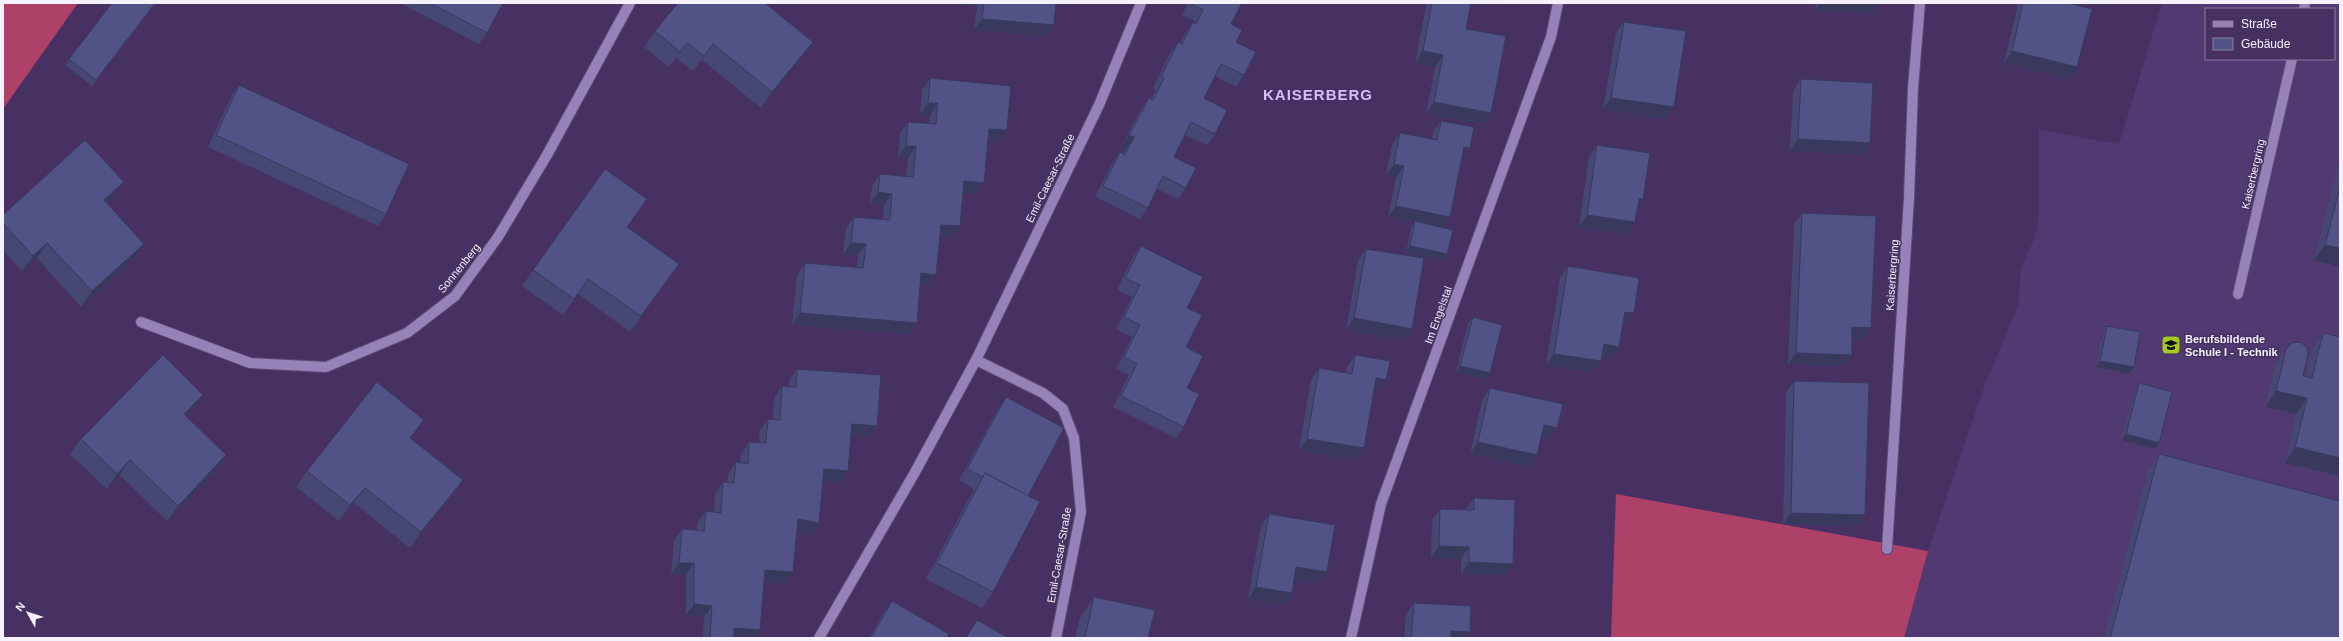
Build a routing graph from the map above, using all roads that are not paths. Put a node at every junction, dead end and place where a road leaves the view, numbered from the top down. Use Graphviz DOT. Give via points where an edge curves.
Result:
graph roads {
  1 [pos="630,3"];
  2 [pos="1140,3"];
  3 [pos="1558,3"];
  4 [pos="1920,3"];
  5 [pos="2292,60"];
  6 [pos="2238,294"];
  7 [pos="142,322"];
  8 [pos="976,360"];
  9 [pos="1887,549"];
  10 [pos="819,638"];
  11 [pos="1056,638"];
  12 [pos="1351,638"];
  1 -- 7 [label="street, Sonnenberg" via="547,155 498,237 455,296 407,333 326,366 319,366 250,363"];
  2 -- 8 [label="street, Emil-Caesar-Straße" via="1098,105"];
  3 -- 12 [label="street, Im Engelstal" via="1551,37 1381,504"];
  4 -- 9 [label="street, Kaiserbergring"];
  5 -- 6 [label="street, Kaiserbergring"];
  8 -- 10 [label="street, Emil-Caesar-Straße" via="914,474"];
  8 -- 11 [label="street, Emil-Caesar-Straße" via="1043,393 1063,409 1074,438 1081,512"];
}
